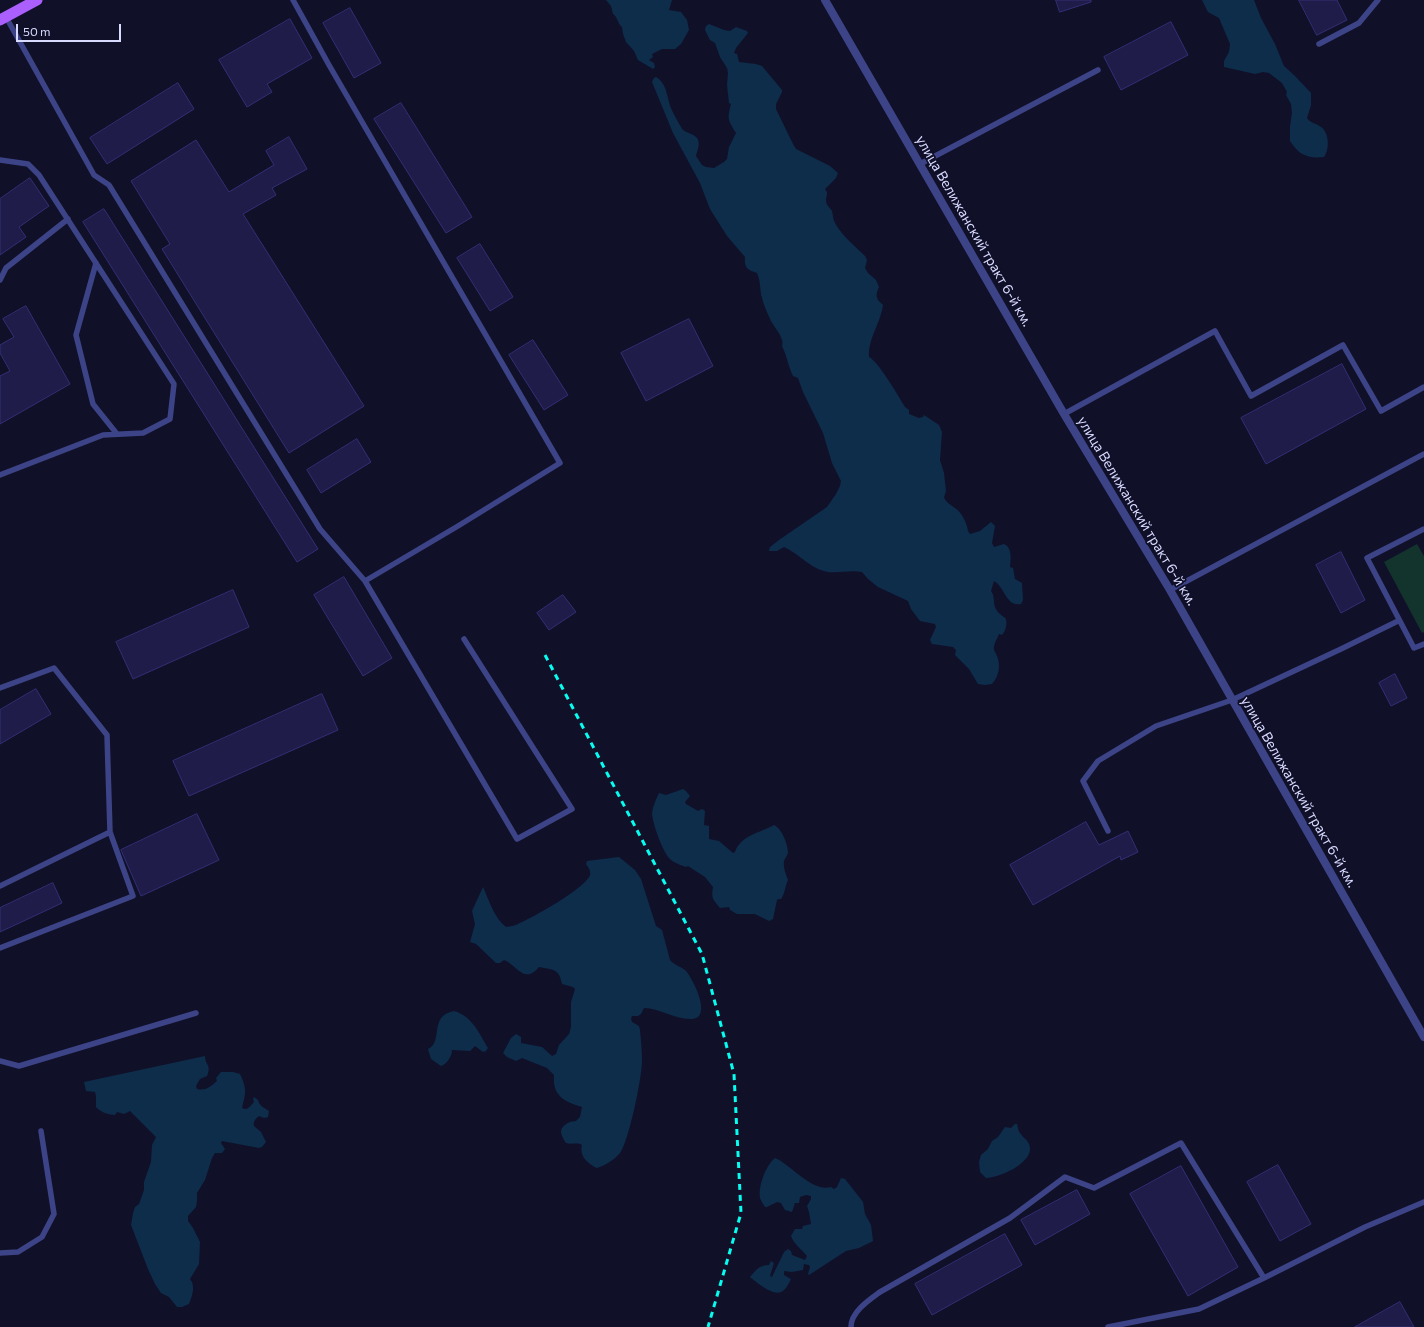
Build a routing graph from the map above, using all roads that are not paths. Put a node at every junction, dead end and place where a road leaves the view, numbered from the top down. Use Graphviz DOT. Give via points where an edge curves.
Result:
graph roads {
  1 [pos="37,0"];
  2 [pos="293,0"];
  3 [pos="825,0"];
  4 [pos="1378,0"];
  5 [pos="3,18"];
  6 [pos="1319,44"];
  7 [pos="1098,70"];
  8 [pos="0,160"];
  9 [pos="920,164"];
  10 [pos="68,219"];
  11 [pos="96,263"];
  12 [pos="0,280"];
  13 [pos="1424,387"];
  14 [pos="1064,414"];
  15 [pos="117,434"];
  16 [pos="1424,454"];
  17 [pos="0,475"];
  18 [pos="1424,529"];
  19 [pos="365,581"];
  20 [pos="1170,590"];
  21 [pos="1398,621"];
  22 [pos="464,639"];
  23 [pos="1424,644"];
  24 [pos="0,688"];
  25 [pos="1232,700"];
  26 [pos="1108,830"];
  27 [pos="110,832"];
  28 [pos="0,886"];
  29 [pos="0,948"];
  30 [pos="196,1013"];
  31 [pos="1424,1037"];
  32 [pos="0,1061"];
  33 [pos="41,1130"];
  34 [pos="1424,1202"];
  35 [pos="0,1253"];
  36 [pos="1264,1278"];
  37 [pos="852,1327"];
  38 [pos="1108,1327"];
  1 -- 5 [label="main road"];
  2 -- 19 [label="lane" via="560,463"];
  3 -- 9 [label="street, улица Велижанский тракт 6-й км."];
  4 -- 6 [label="lane" via="1359,23"];
  5 -- 19 [label="lane" via="94,175 109,185 320,529"];
  7 -- 9 [label="lane"];
  8 -- 10 [label="lane" via="28,164 39,175"];
  9 -- 14 [label="street, улица Велижанский тракт 6-й км."];
  10 -- 11 [label="lane"];
  10 -- 12 [label="lane" via="6,268"];
  11 -- 15 [label="lane" via="76,335 93,404"];
  11 -- 15 [label="lane" via="174,384 170,419 144,433"];
  13 -- 14 [label="lane" via="1381,411 1343,345 1251,396 1215,331"];
  14 -- 20 [label="street, улица Велижанский тракт 6-й км."];
  15 -- 17 [label="lane" via="103,435"];
  16 -- 20 [label="lane"];
  18 -- 21 [label="lane" via="1367,558"];
  19 -- 22 [label="lane" via="517,839 572,809"];
  20 -- 25 [label="street, улица Велижанский тракт 6-й км."];
  21 -- 23 [label="lane" via="1414,648"];
  21 -- 25 [label="lane"];
  24 -- 27 [label="lane" via="54,668 107,735"];
  25 -- 26 [label="lane" via="1156,726 1098,761 1083,781"];
  25 -- 31 [label="street, улица Велижанский тракт 6-й км."];
  27 -- 28 [label="lane"];
  27 -- 29 [label="lane" via="133,896"];
  30 -- 32 [label="lane" via="19,1066"];
  33 -- 35 [label="lane" via="54,1214 42,1237 18,1252"];
  34 -- 36 [label="lane" via="1365,1226"];
  36 -- 37 [label="lane" via="1181,1143 1094,1188 1065,1177 1010,1218 874,1296 862,1305 851,1323"];
  36 -- 38 [label="lane" via="1199,1309"];
}
